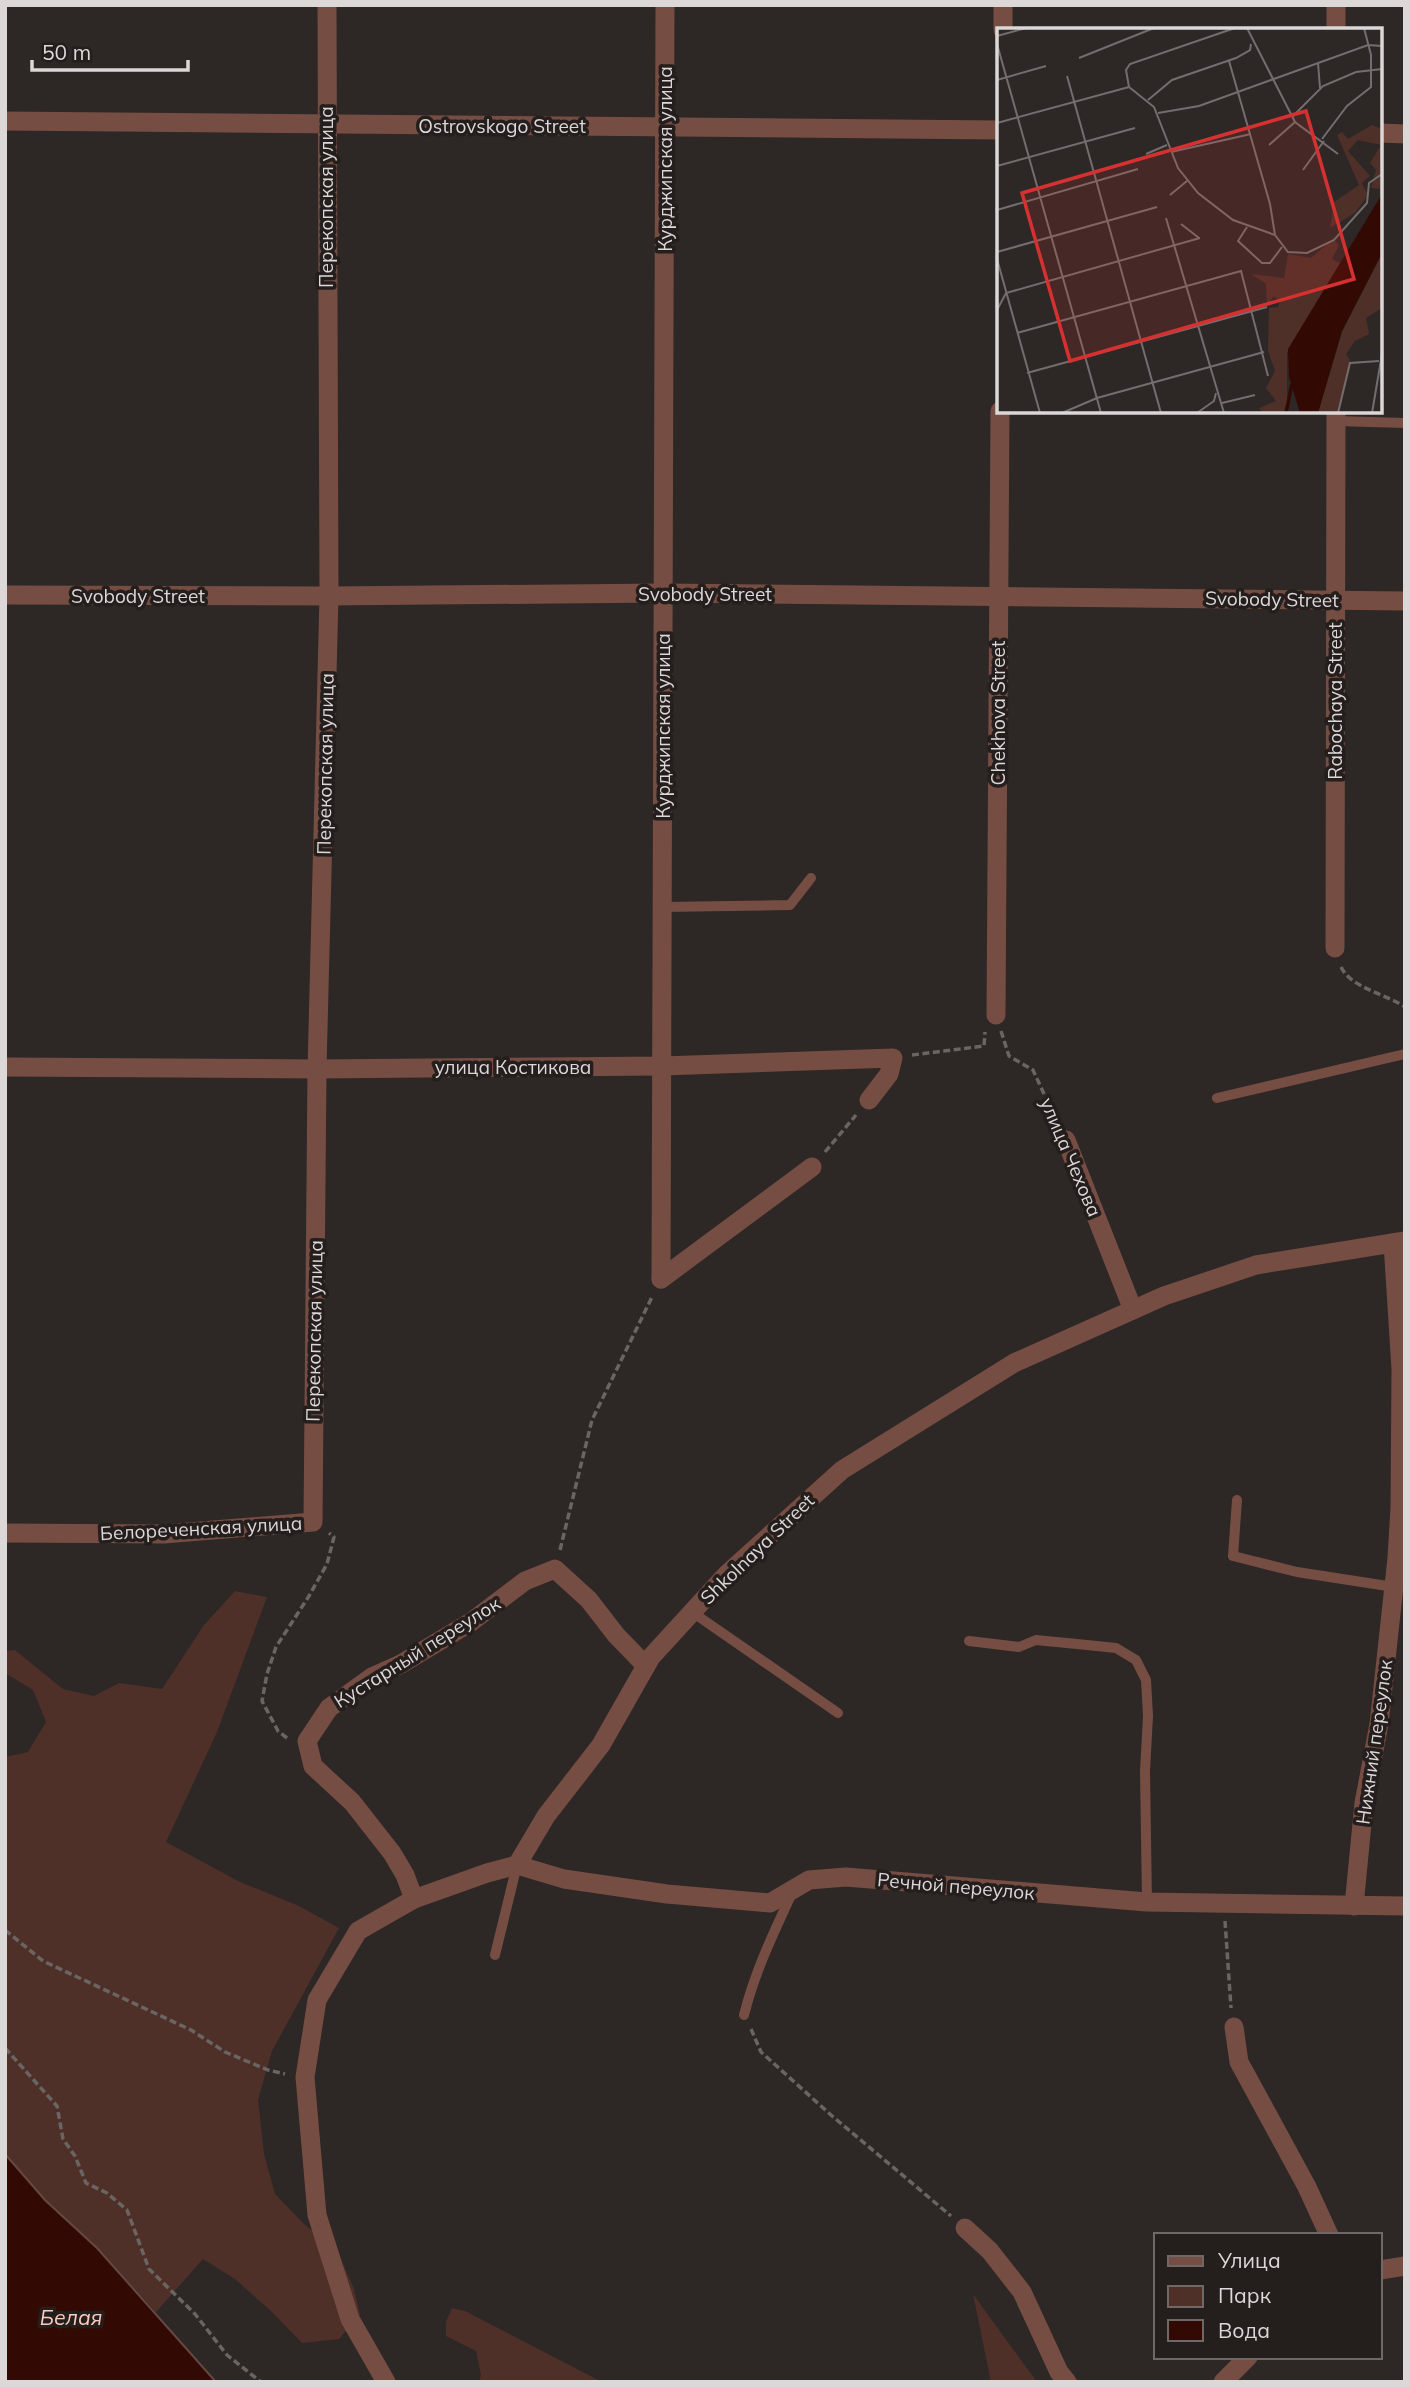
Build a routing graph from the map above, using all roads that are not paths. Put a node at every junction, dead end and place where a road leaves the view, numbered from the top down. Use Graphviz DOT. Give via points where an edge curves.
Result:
graph roads {
  1 [pos="327,5"];
  2 [pos="665,5"];
  3 [pos="1003,5"];
  4 [pos="1336,5"];
  5 [pos="1003,28"];
  6 [pos="1336,28"];
  7 [pos="5,121"];
  8 [pos="326,125"];
  9 [pos="665,127"];
  10 [pos="997,130"];
  11 [pos="1382,133"];
  12 [pos="1405,134"];
  13 [pos="1000,413"];
  14 [pos="1336,416"];
  15 [pos="1405,423"];
  16 [pos="663,593"];
  17 [pos="5,595"];
  18 [pos="329,596"];
  19 [pos="999,596"];
  20 [pos="1335,600"];
  21 [pos="1405,601"];
  22 [pos="811,877"];
  23 [pos="662,906"];
  24 [pos="1335,948"];
  25 [pos="996,1015"];
  26 [pos="1405,1054"];
  27 [pos="662,1066"];
  28 [pos="5,1067"];
  29 [pos="317,1069"];
  30 [pos="1217,1098"];
  31 [pos="869,1100"];
  32 [pos="1066,1140"];
  33 [pos="812,1167"];
  34 [pos="1399,1242"];
  35 [pos="1133,1310"];
  36 [pos="1237,1500"];
  37 [pos="313,1522"];
  38 [pos="5,1533"];
  39 [pos="1394,1587"];
  40 [pos="692,1612"];
  41 [pos="969,1642"];
  42 [pos="646,1666"];
  43 [pos="838,1713"];
  44 [pos="517,1865"];
  45 [pos="794,1889"];
  46 [pos="414,1899"];
  47 [pos="1147,1902"];
  48 [pos="1354,1906"];
  49 [pos="1405,1906"];
  50 [pos="495,1955"];
  51 [pos="744,2015"];
  52 [pos="1234,2028"];
  53 [pos="965,2228"];
  54 [pos="1328,2233"];
  55 [pos="1246,2359"];
  56 [pos="386,2382"];
  57 [pos="1067,2382"];
  58 [pos="1223,2382"];
  1 -- 8 [label="street, Перекопская улица"];
  2 -- 9 [label="street, Курджипская улица"];
  3 -- 5 [label="street"];
  4 -- 6 [label="street"];
  7 -- 8 [label="street, Ostrovskogo Street"];
  8 -- 9 [label="street, Ostrovskogo Street"];
  8 -- 18 [label="street, Перекопская улица"];
  9 -- 10 [label="street, Ostrovskogo Street"];
  9 -- 16 [label="street, Курджипская улица"];
  11 -- 12 [label="street"];
  13 -- 19 [label="street, Chekhova Street"];
  14 -- 15 [label="lane"];
  14 -- 20 [label="street, Rabochaya Street"];
  16 -- 18 [label="street, Svobody Street"];
  16 -- 19 [label="street, Svobody Street"];
  16 -- 23 [label="street, Курджипская улица"];
  17 -- 18 [label="street, Svobody Street"];
  18 -- 29 [label="street, Перекопская улица"];
  19 -- 20 [label="street, Svobody Street"];
  19 -- 25 [label="street, Chekhova Street"];
  20 -- 21 [label="street, Svobody Street"];
  20 -- 24 [label="street, Rabochaya Street"];
  22 -- 23 [label="lane" via="790,905"];
  23 -- 27 [label="street, Курджипская улица"];
  26 -- 30 [label="lane"];
  27 -- 29 [label="street, улица Костикова"];
  27 -- 31 [label="street, улица Костикова" via="893,1058 889,1074"];
  27 -- 33 [label="street, Курджипская улица" via="661,1279"];
  28 -- 29 [label="street, улица Костикова"];
  29 -- 37 [label="street, Перекопская улица"];
  32 -- 35 [label="street, улица Чехова"];
  34 -- 35 [label="street, Shkolnaya Street" via="1256,1265"];
  34 -- 39 [label="street, Нижний переулок" via="1400,1508"];
  35 -- 40 [label="street, Shkolnaya Street" via="1014,1363 842,1470 727,1574"];
  36 -- 39 [label="lane" via="1233,1556 1297,1572"];
  37 -- 38 [label="street, Белореченская улица" via="164,1534"];
  39 -- 48 [label="street, Нижний переулок"];
  40 -- 42 [label="street, Shkolnaya Street"];
  40 -- 43 [label="lane"];
  41 -- 47 [label="lane" via="1019,1647 1036,1640 1116,1648 1136,1660 1146,1680"];
  42 -- 44 [label="street, Shkolnaya Street" via="601,1745 546,1816"];
  42 -- 46 [label="street, Кустарный переулок" via="589,1600 555,1569 526,1581 471,1622 328,1707 307,1741 313,1766 352,1802 392,1853"];
  44 -- 45 [label="street, Речной переулок" via="564,1879 733,1901 770,1903"];
  44 -- 46 [label="street"];
  44 -- 50 [label="lane"];
  45 -- 47 [label="street, Речной переулок" via="809,1880 846,1877"];
  45 -- 51 [label="lane" via="768,1942"];
  46 -- 56 [label="street" via="358,1931 317,2000 305,2077 317,2215 350,2319"];
  47 -- 48 [label="street, Речной переулок"];
  48 -- 49 [label="street, Речной переулок"];
  52 -- 54 [label="street" via="1239,2062"];
  53 -- 57 [label="street" via="1022,2292"];
  55 -- 58 [label="street"];
}
